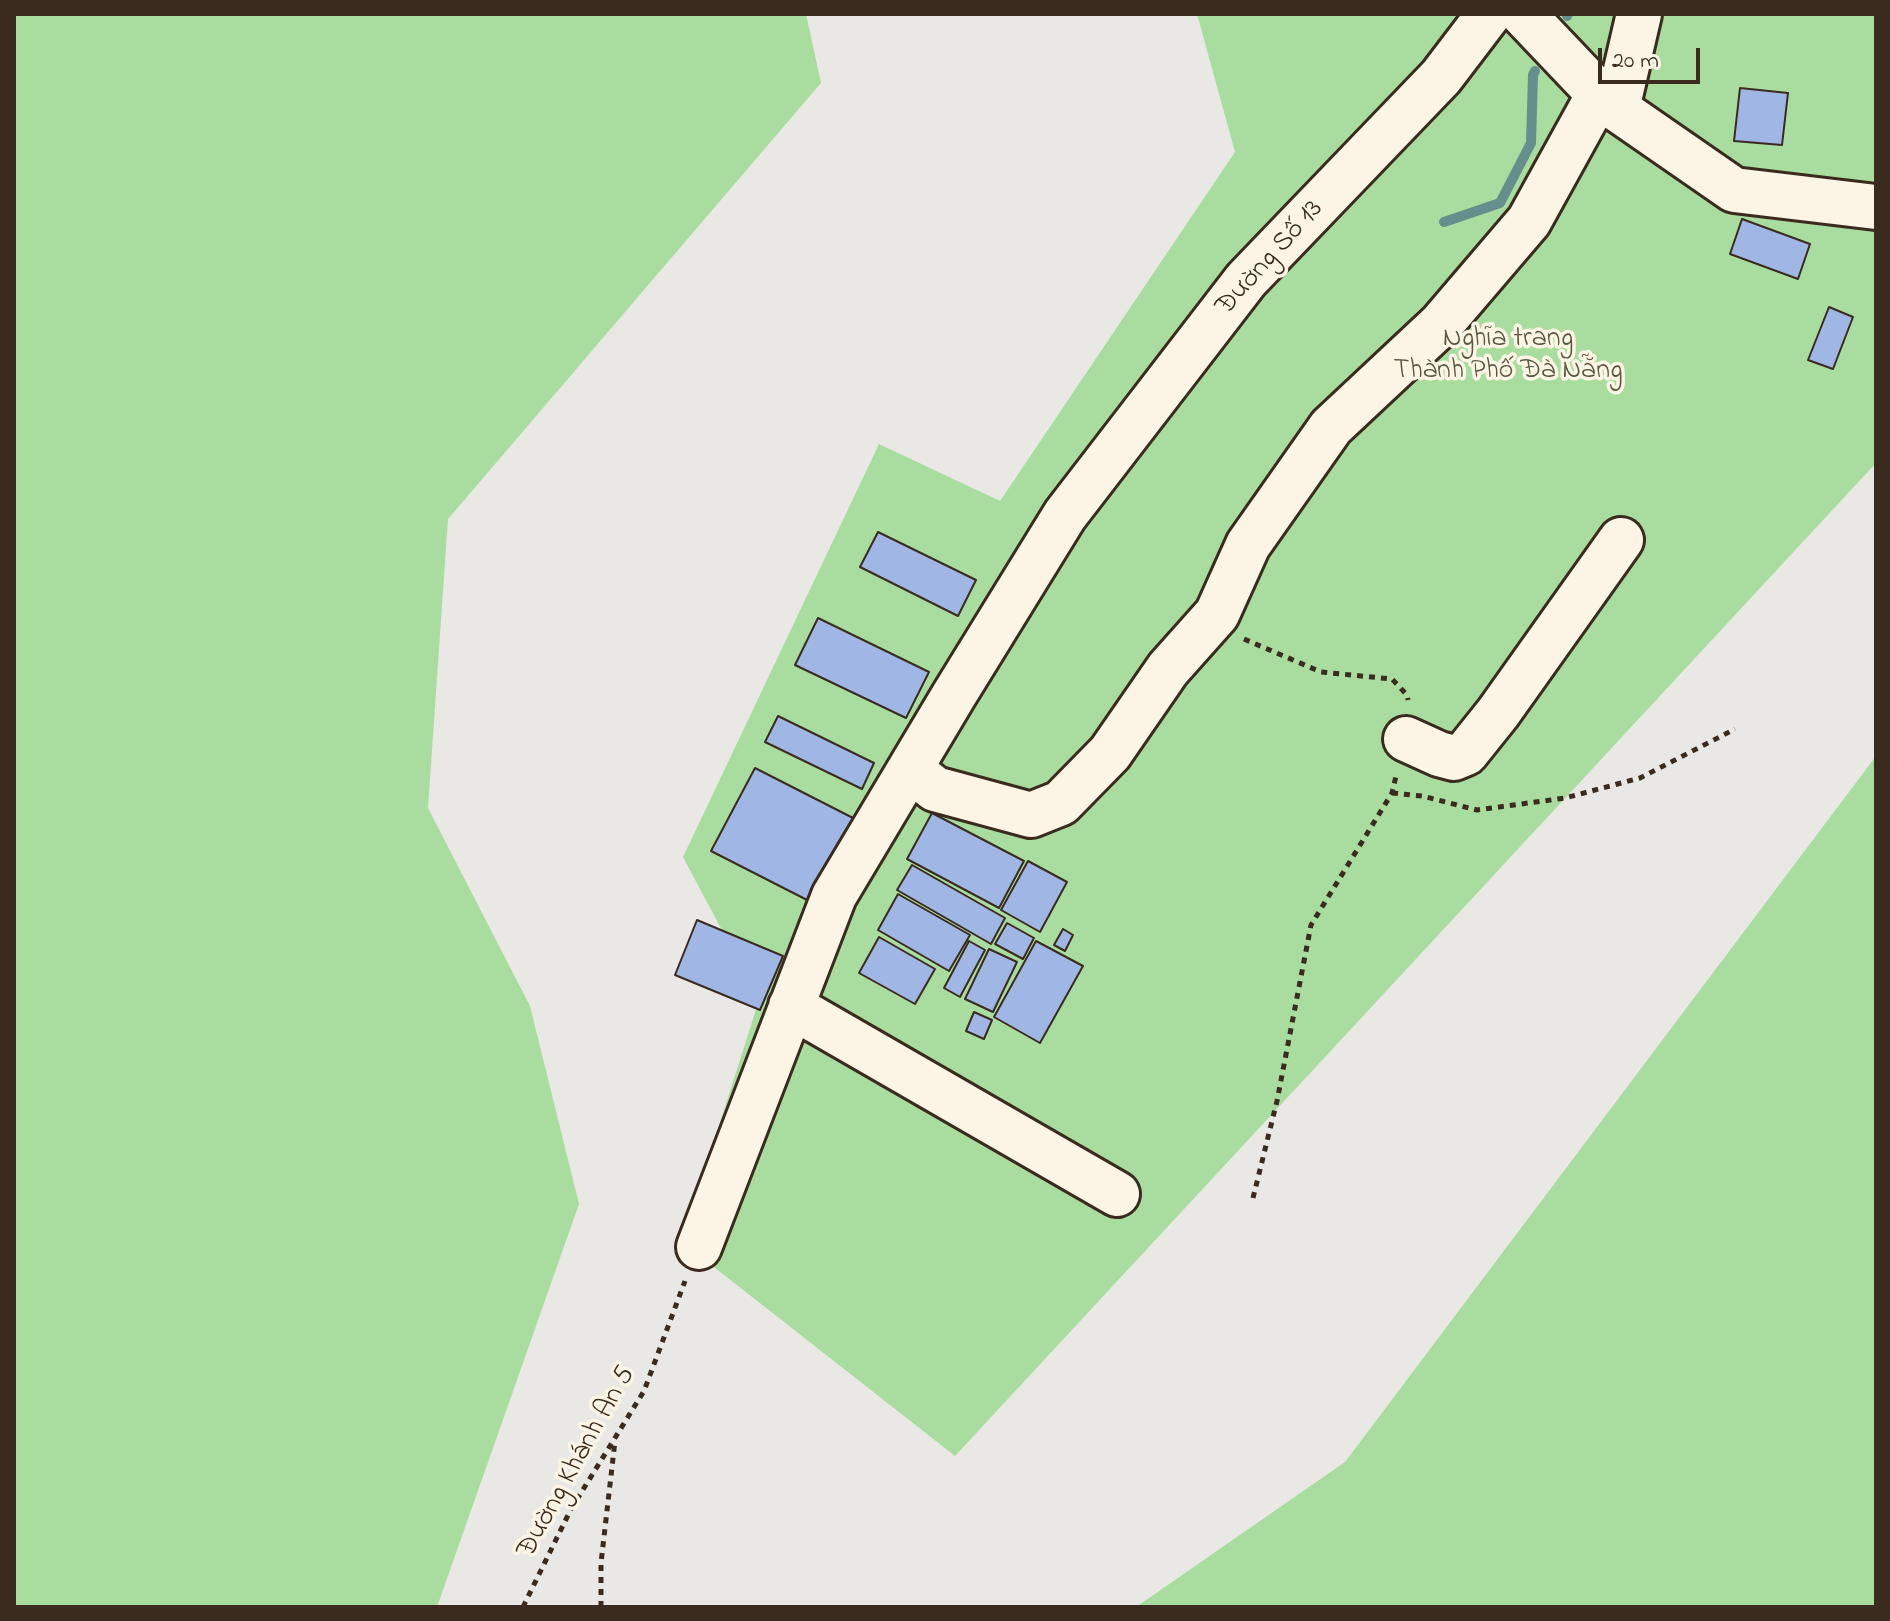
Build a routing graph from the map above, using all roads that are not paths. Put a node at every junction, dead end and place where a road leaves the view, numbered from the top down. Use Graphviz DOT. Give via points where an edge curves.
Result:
graph roads {
  1 [pos="1489,14"];
  2 [pos="1523,14"];
  3 [pos="1639,14"];
  4 [pos="1608,102"];
  5 [pos="1876,207"];
  6 [pos="1621,540"];
  7 [pos="1406,739"];
  8 [pos="910,769"];
  9 [pos="791,1006"];
  10 [pos="1117,1194"];
  11 [pos="699,1247"];
  1 -- 8 [label="street, Đường Số 13" via="1441,77 1246,280 1065,515"];
  2 -- 4 [label="street"];
  3 -- 4 [label="street"];
  4 -- 5 [label="street" via="1734,190"];
  4 -- 8 [label="street" via="1529,221 1441,324 1331,427 1248,545 1217,614 1168,669 1110,753 1061,803 1031,815 935,789"];
  6 -- 7 [label="street" via="1466,753 1454,758"];
  8 -- 9 [label="street, Đường Số 13" via="834,896"];
  9 -- 10 [label="street"];
  9 -- 11 [label="street, Đường Số 13"];
}
